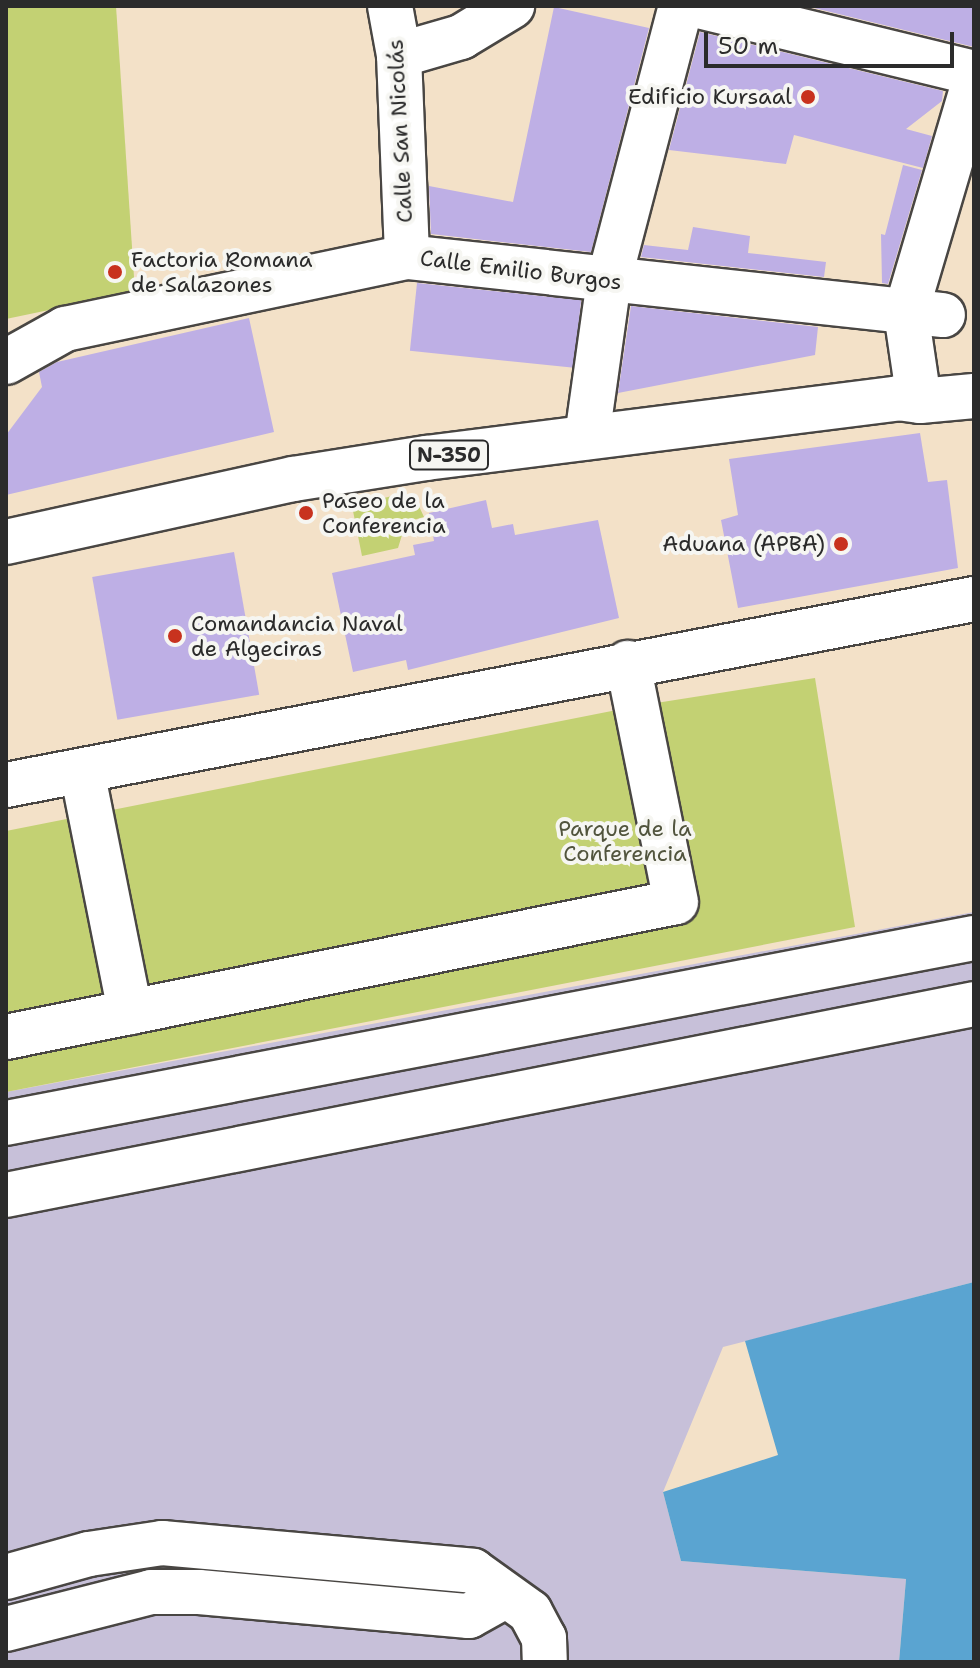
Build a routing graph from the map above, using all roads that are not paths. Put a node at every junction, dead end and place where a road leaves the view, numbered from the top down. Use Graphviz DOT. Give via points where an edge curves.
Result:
graph roads {
  1 [pos="390,6"];
  2 [pos="512,6"];
  3 [pos="681,6"];
  4 [pos="699,6"];
  5 [pos="399,55"];
  6 [pos="974,73"];
  7 [pos="974,83"];
  8 [pos="407,257"];
  9 [pos="609,280"];
  10 [pos="924,313"];
  11 [pos="6,362"];
  12 [pos="974,374"];
  13 [pos="907,389"];
  14 [pos="974,396"];
  15 [pos="587,437"];
  16 [pos="6,542"];
  17 [pos="974,599"];
  18 [pos="628,663"];
  19 [pos="82,771"];
  20 [pos="6,785"];
  21 [pos="974,938"];
  22 [pos="974,1004"];
  23 [pos="130,1012"];
  24 [pos="6,1037"];
  25 [pos="6,1123"];
  26 [pos="6,1195"];
  27 [pos="6,1577"];
  28 [pos="503,1597"];
  29 [pos="6,1629"];
  30 [pos="545,1662"];
  1 -- 5 [label="main road, Calle San Nicolás"];
  2 -- 5 [label="main road" via="461,37"];
  3 -- 9 [label="main road"];
  4 -- 6 [label="main road"];
  5 -- 8 [label="main road, Calle San Nicolás"];
  7 -- 10 [label="main road"];
  8 -- 9 [label="main road, Calle Emilio Burgos"];
  8 -- 11 [label="main road, Calle Emilio Burgos" via="65,329"];
  9 -- 10 [label="main road, Calle Emilio Burgos"];
  9 -- 15 [label="main road"];
  10 -- 13 [label="main road"];
  12 -- 13 [label="main road, N-350"];
  13 -- 14 [label="main road, N-350" via="920,401"];
  13 -- 15 [label="main road, N-350"];
  15 -- 16 [label="main road, N-350" via="293,479"];
  17 -- 18 [label="main road"];
  18 -- 19 [label="main road"];
  18 -- 23 [label="main road" via="676,902"];
  19 -- 20 [label="main road"];
  19 -- 23 [label="main road"];
  21 -- 25 [label="main road"];
  22 -- 26 [label="main road"];
  23 -- 24 [label="main road"];
  27 -- 28 [label="main road" via="89,1554 162,1543 203,1544 473,1571"];
  28 -- 29 [label="main road" via="469,1616 151,1592"];
  28 -- 30 [label="main road" via="530,1612 539,1624"];
}
